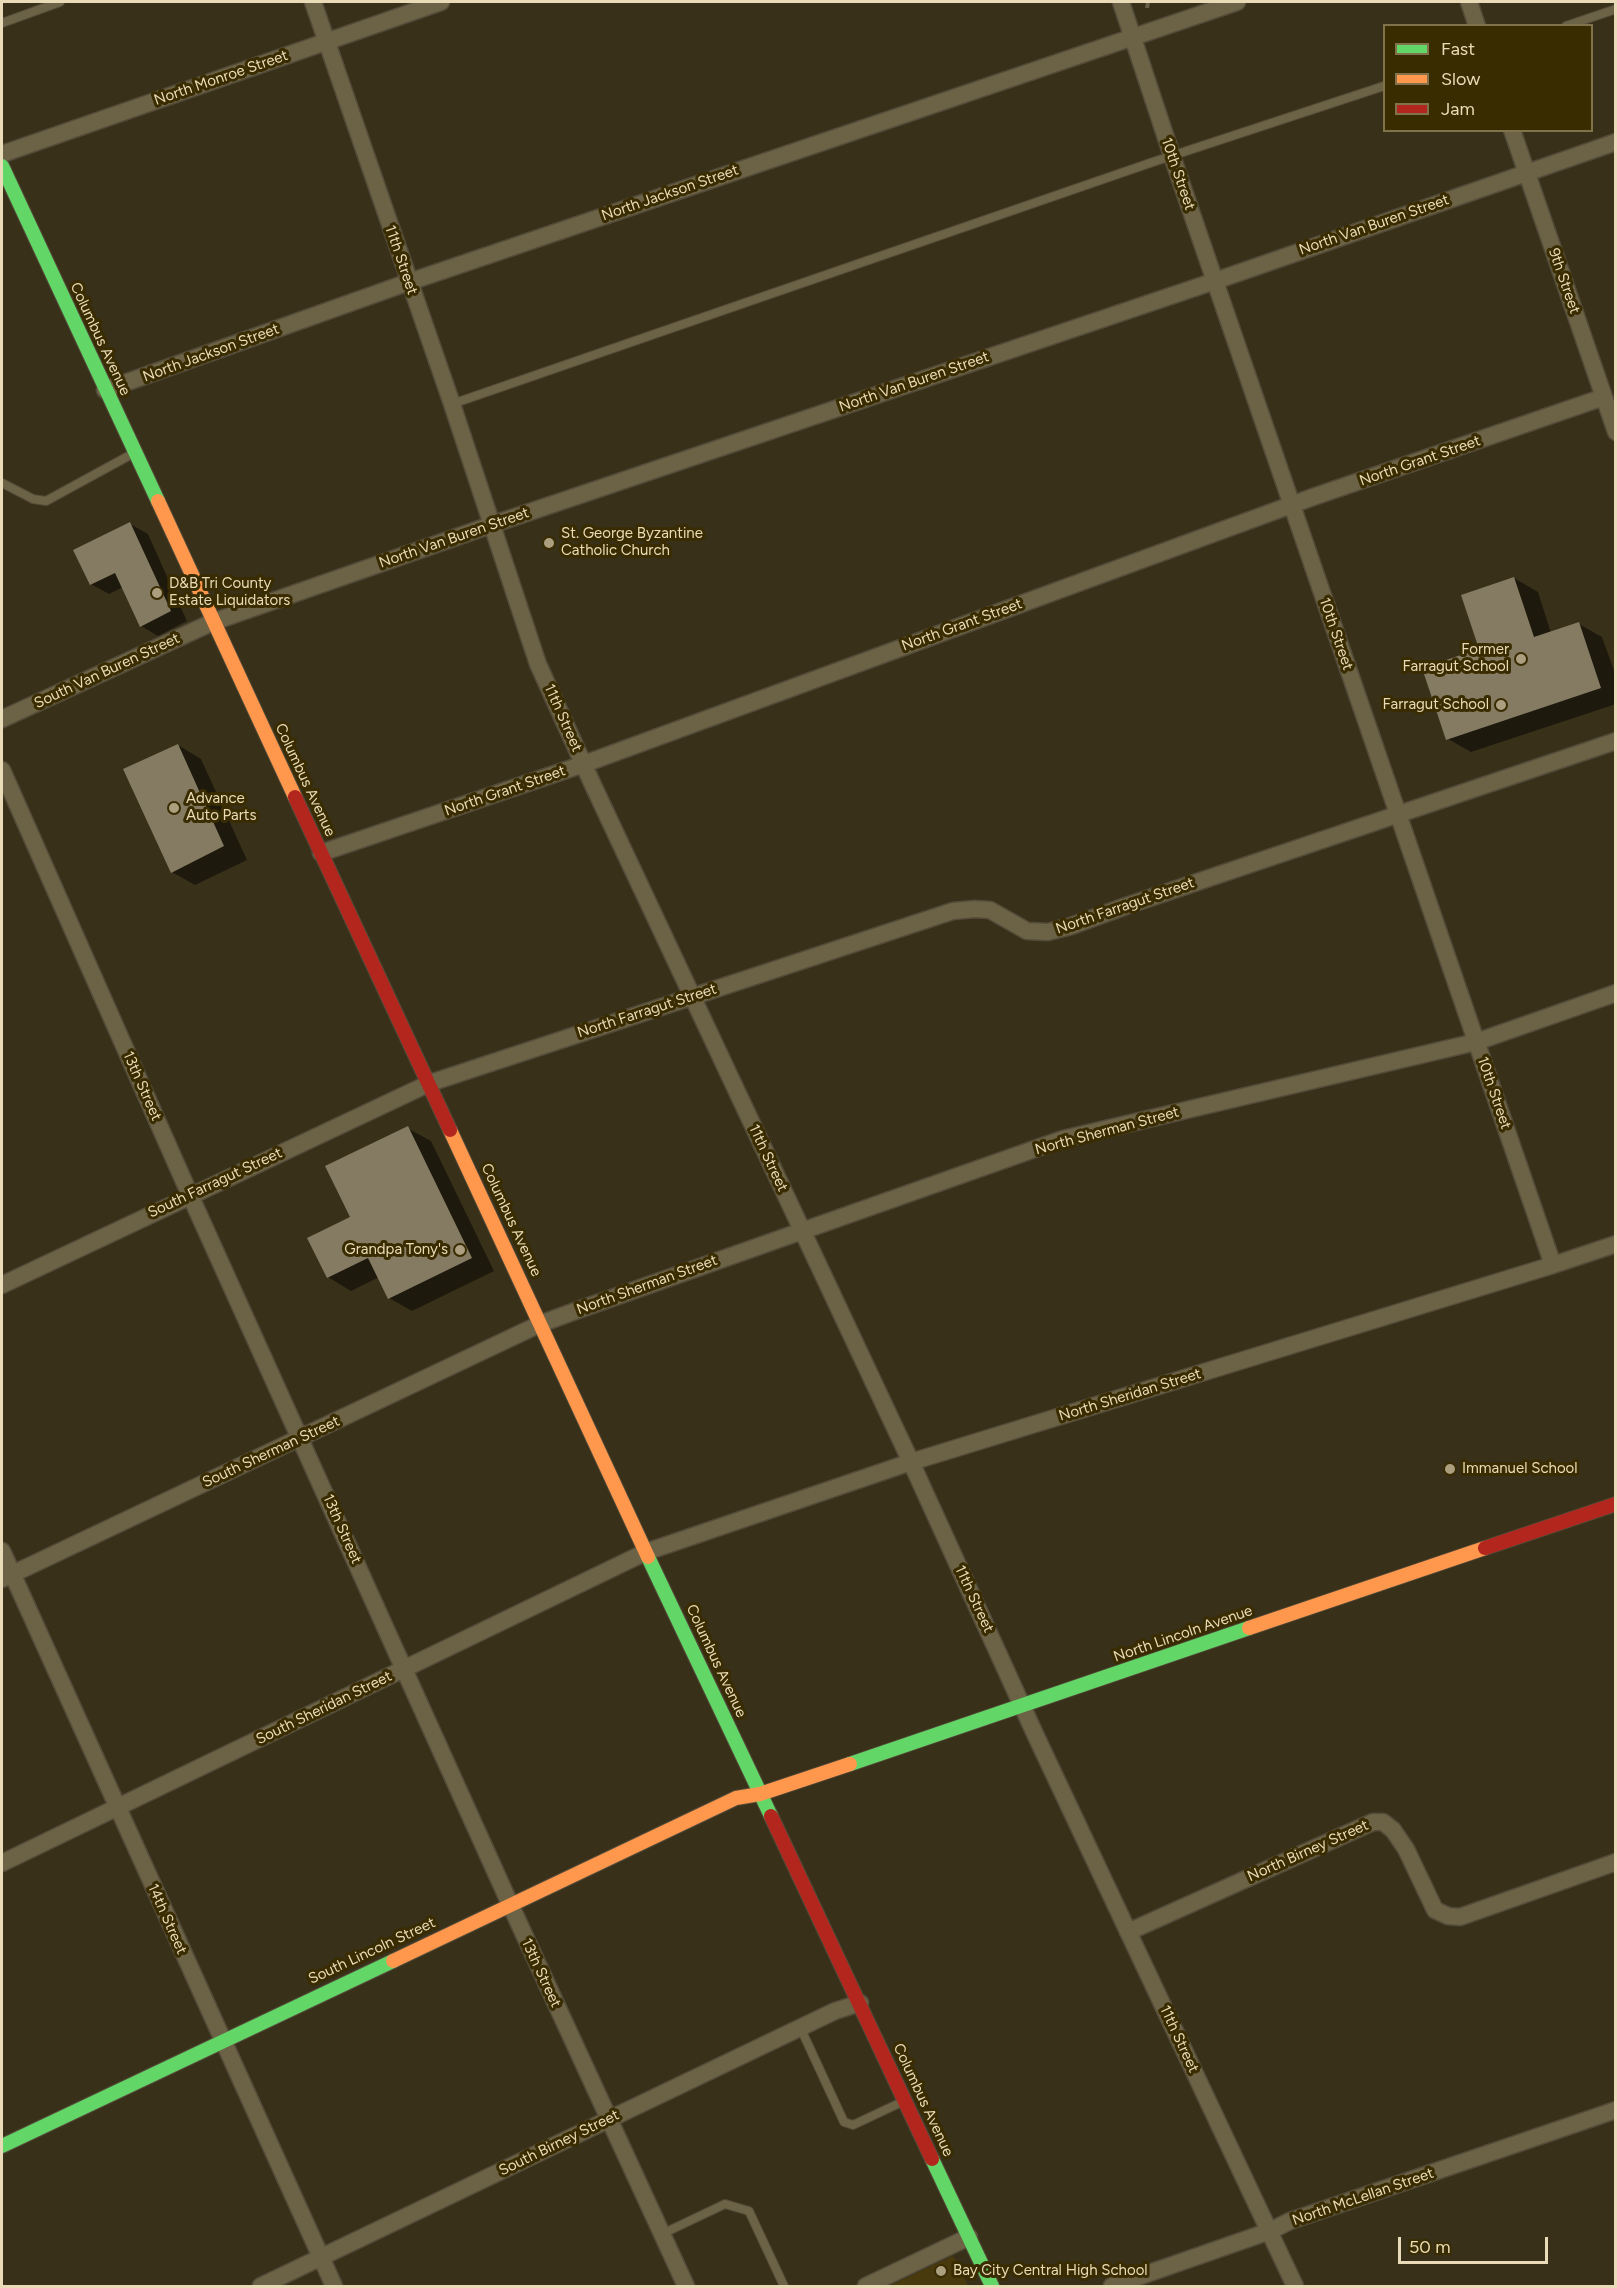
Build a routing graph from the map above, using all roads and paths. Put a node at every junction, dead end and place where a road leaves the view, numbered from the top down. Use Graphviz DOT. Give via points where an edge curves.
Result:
graph roads {
  1 [pos="60,2"];
  2 [pos="313,2"];
  3 [pos="441,2"];
  4 [pos="1121,2"];
  5 [pos="1148,2"];
  6 [pos="1237,2"];
  7 [pos="1468,2"];
  8 [pos="1147,8"];
  9 [pos="1616,9"];
  10 [pos="2,23"];
  11 [pos="1476,24"];
  12 [pos="1572,24"];
  13 [pos="1132,37"];
  14 [pos="326,41"];
  15 [pos="1383,86"];
  16 [pos="1513,132"];
  17 [pos="1616,142"];
  18 [pos="2,154"];
  19 [pos="1172,156"];
  20 [pos="2,166"];
  21 [pos="1526,172"];
  22 [pos="1215,281"];
  23 [pos="409,282"];
  24 [pos="105,390"];
  25 [pos="1604,397"];
  26 [pos="452,404"];
  27 [pos="1616,432"];
  28 [pos="134,453"];
  29 [pos="2,483"];
  30 [pos="1291,505"];
  31 [pos="491,525"];
  32 [pos="213,622"];
  33 [pos="2,719"];
  34 [pos="1616,741"];
  35 [pos="584,764"];
  36 [pos="2,770"];
  37 [pos="1398,814"];
  38 [pos="321,853"];
  39 [pos="1616,993"];
  40 [pos="692,996"];
  41 [pos="1476,1042"];
  42 [pos="430,1083"];
  43 [pos="190,1195"];
  44 [pos="802,1229"];
  45 [pos="1616,1244"];
  46 [pos="1553,1265"];
  47 [pos="2,1286"];
  48 [pos="540,1324"];
  49 [pos="301,1438"];
  50 [pos="911,1462"];
  51 [pos="1616,1504"];
  52 [pos="2,1551"];
  53 [pos="646,1552"];
  54 [pos="7,1576"];
  55 [pos="405,1669"];
  56 [pos="1022,1706"];
  57 [pos="760,1794"];
  58 [pos="117,1808"];
  59 [pos="1616,1862"];
  60 [pos="2,1863"];
  61 [pos="510,1904"];
  62 [pos="1128,1932"];
  63 [pos="860,2003"];
  64 [pos="800,2028"];
  65 [pos="222,2041"];
  66 [pos="905,2101"];
  67 [pos="1616,2110"];
  68 [pos="609,2119"];
  69 [pos="2,2146"];
  70 [pos="1270,2231"];
  71 [pos="662,2234"];
  72 [pos="969,2237"];
  73 [pos="320,2258"];
  74 [pos="261,2286"];
  75 [pos="334,2286"];
  76 [pos="687,2286"];
  77 [pos="784,2286"];
  78 [pos="866,2286"];
  79 [pos="992,2286"];
  80 [pos="1112,2286"];
  81 [pos="1295,2286"];
  1 -- 10 [label="lane"];
  2 -- 14 [label="street, 11th Street"];
  3 -- 14 [label="street, North Monroe Street"];
  4 -- 13 [label="street, 10th Street"];
  5 -- 8 [label="path"];
  6 -- 13 [label="street, North Jackson Street"];
  7 -- 11 [label="street"];
  9 -- 12 [label="lane"];
  13 -- 19 [label="street, 10th Street"];
  13 -- 23 [label="street, North Jackson Street"];
  14 -- 18 [label="street, North Monroe Street"];
  14 -- 23 [label="street, 11th Street"];
  15 -- 19 [label="lane"];
  16 -- 21 [label="street, 9th Street"];
  17 -- 21 [label="street, North Van Buren Street"];
  19 -- 22 [label="street, 10th Street"];
  19 -- 26 [label="lane"];
  20 -- 24 [label="street, Columbus Avenue"];
  21 -- 22 [label="street, North Van Buren Street"];
  21 -- 25 [label="street, 9th Street"];
  22 -- 30 [label="street, 10th Street"];
  22 -- 31 [label="street, North Van Buren Street"];
  23 -- 24 [label="street, North Jackson Street"];
  23 -- 26 [label="street, 11th Street"];
  24 -- 28 [label="street, Columbus Avenue"];
  25 -- 27 [label="street, 9th Street"];
  25 -- 30 [label="street, North Grant Street"];
  26 -- 31 [label="street, 11th Street"];
  28 -- 29 [label="lane" via="46,501 33,499"];
  28 -- 32 [label="street, Columbus Avenue"];
  30 -- 35 [label="street, North Grant Street"];
  30 -- 37 [label="street, 10th Street"];
  31 -- 32 [label="street, North Van Buren Street"];
  31 -- 35 [label="street, 11th Street" via="538,664"];
  32 -- 33 [label="street, South Van Buren Street"];
  32 -- 38 [label="street, Columbus Avenue"];
  34 -- 37 [label="street, North Farragut Street"];
  35 -- 38 [label="street, North Grant Street"];
  35 -- 40 [label="street, 11th Street"];
  36 -- 43 [label="street, 13th Street"];
  37 -- 40 [label="street, North Farragut Street" via="1048,932 1027,931 990,910 953,911"];
  37 -- 41 [label="street, 10th Street"];
  38 -- 42 [label="street, Columbus Avenue"];
  39 -- 41 [label="street, North Sherman Street"];
  40 -- 42 [label="street, North Farragut Street"];
  40 -- 44 [label="street, 11th Street"];
  41 -- 44 [label="street, North Sherman Street" via="1063,1139"];
  41 -- 46 [label="street, 10th Street"];
  42 -- 43 [label="street, South Farragut Street"];
  42 -- 48 [label="street, Columbus Avenue"];
  43 -- 47 [label="street, South Farragut Street"];
  43 -- 49 [label="street, 13th Street"];
  44 -- 48 [label="street, North Sherman Street"];
  44 -- 50 [label="street, 11th Street"];
  45 -- 46 [label="street, North Sheridan Street"];
  46 -- 50 [label="street, North Sheridan Street"];
  48 -- 49 [label="street, South Sherman Street"];
  48 -- 53 [label="street, Columbus Avenue"];
  49 -- 54 [label="street, South Sherman Street"];
  49 -- 55 [label="street, 13th Street"];
  50 -- 53 [label="street, North Sheridan Street"];
  50 -- 56 [label="street, 11th Street"];
  51 -- 56 [label="street, North Lincoln Avenue"];
  52 -- 54 [label="street, 14th Street"];
  53 -- 55 [label="street, South Sheridan Street"];
  53 -- 57 [label="street, Columbus Avenue"];
  54 -- 58 [label="street, 14th Street"];
  55 -- 58 [label="street, South Sheridan Street"];
  55 -- 61 [label="street, 13th Street"];
  56 -- 57 [label="street, North Lincoln Avenue"];
  56 -- 62 [label="street, 11th Street"];
  57 -- 61 [label="street, South Lincoln Street" via="736,1798"];
  57 -- 63 [label="street, Columbus Avenue"];
  58 -- 60 [label="street, South Sheridan Street"];
  58 -- 65 [label="street, 14th Street"];
  59 -- 62 [label="street, North Birney Street" via="1460,1917 1448,1916 1435,1910 1393,1830 1383,1822 1373,1822"];
  61 -- 65 [label="street, South Lincoln Street"];
  61 -- 68 [label="street, 13th Street"];
  62 -- 70 [label="street, 11th Street"];
  63 -- 64 [label="street, South Birney Street"];
  63 -- 66 [label="street, Columbus Avenue"];
  64 -- 66 [label="lane" via="844,2122 853,2126"];
  64 -- 68 [label="street, South Birney Street"];
  65 -- 69 [label="street, South Lincoln Street"];
  65 -- 73 [label="street, 14th Street"];
  66 -- 72 [label="street, Columbus Avenue"];
  67 -- 70 [label="street, North McLellan Street"];
  68 -- 71 [label="street, 13th Street"];
  68 -- 73 [label="street, South Birney Street"];
  70 -- 80 [label="street, North McLellan Street"];
  70 -- 81 [label="street, 11th Street"];
  71 -- 76 [label="street, 13th Street"];
  71 -- 77 [label="lane" via="725,2204 749,2211"];
  72 -- 78 [label="street"];
  72 -- 79 [label="street, Columbus Avenue"];
  73 -- 74 [label="street, South Birney Street"];
  73 -- 75 [label="street, 14th Street"];
}
